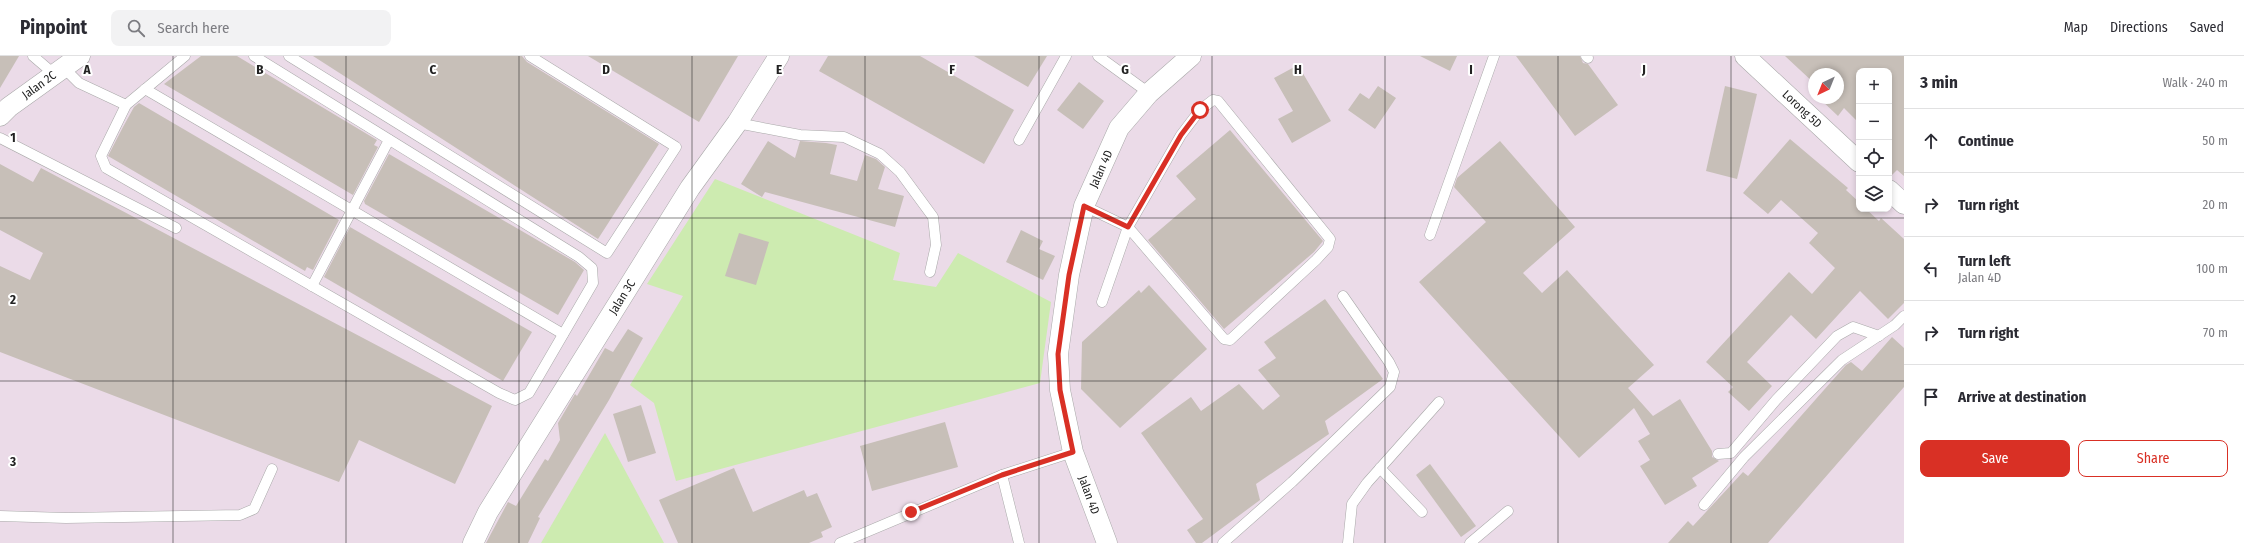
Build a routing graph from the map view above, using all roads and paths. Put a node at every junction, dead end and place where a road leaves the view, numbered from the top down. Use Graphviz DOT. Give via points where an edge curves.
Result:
graph roads {
  1 [pos="33,56"];
  2 [pos="80,56"];
  3 [pos="185,56"];
  4 [pos="254,56"];
  5 [pos="289,56"];
  6 [pos="530,56"];
  7 [pos="779,56"];
  8 [pos="1066,56"];
  9 [pos="1098,56"];
  10 [pos="1191,56"];
  11 [pos="1494,56"];
  12 [pos="1745,56"];
  13 [pos="58,71"];
  14 [pos="146,88"];
  15 [pos="1149,93"];
  16 [pos="126,105"];
  17 [pos="0,116"];
  18 [pos="737,123"];
  19 [pos="0,138"];
  20 [pos="390,140"];
  21 [pos="1019,140"];
  22 [pos="1856,159"];
  23 [pos="1892,193"];
  24 [pos="1904,204"];
  25 [pos="1084,206"];
  26 [pos="352,210"];
  27 [pos="1128,227"];
  28 [pos="176,228"];
  29 [pos="1430,235"];
  30 [pos="930,272"];
  31 [pos="312,286"];
  32 [pos="1343,296"];
  33 [pos="1102,302"];
  34 [pos="1904,316"];
  35 [pos="563,334"];
  36 [pos="1879,336"];
  37 [pos="1439,402"];
  38 [pos="1073,452"];
  39 [pos="1718,454"];
  40 [pos="1380,468"];
  41 [pos="272,469"];
  42 [pos="1002,475"];
  43 [pos="1704,505"];
  44 [pos="1508,511"];
  45 [pos="1422,512"];
  46 [pos="0,516"];
  47 [pos="473,543"];
  48 [pos="840,543"];
  49 [pos="1019,543"];
  50 [pos="1107,543"];
  51 [pos="1223,543"];
  52 [pos="1348,543"];
  53 [pos="1470,543"];
  1 -- 13 [label="lane"];
  2 -- 13 [label="street, Jalan 2C"];
  3 -- 14 [label="lane"];
  4 -- 20 [label="lane"];
  5 -- 6 [label="lane" via="607,253 676,147"];
  7 -- 18 [label="street, Jalan 3C"];
  8 -- 21 [label="lane"];
  9 -- 15 [label="lane"];
  10 -- 15 [label="street, Jalan 4D"];
  11 -- 29 [label="lane"];
  12 -- 22 [label="street, Lorong 5D"];
  13 -- 16 [label="lane"];
  13 -- 17 [label="street, Jalan 2C"];
  14 -- 16 [label="lane"];
  14 -- 26 [label="lane"];
  15 -- 25 [label="street, Jalan 4D" via="1119,128"];
  16 -- 31 [label="lane" via="101,156 106,168"];
  18 -- 30 [label="lane" via="800,135 844,137 880,154 913,188 933,218 936,245"];
  18 -- 47 [label="street, Jalan 3C" via="690,188 488,512"];
  19 -- 28 [label="lane"];
  20 -- 26 [label="lane"];
  20 -- 35 [label="lane" via="580,258 592,268 593,283"];
  23 -- 24 [label="street"];
  25 -- 27 [label="lane"];
  25 -- 38 [label="street, Jalan 4D" via="1069,275 1058,354 1060,390"];
  26 -- 31 [label="lane"];
  26 -- 35 [label="lane"];
  27 -- 27 [label="lane" via="1181,135 1200,110 1213,100 1218,101 1330,239 1328,247 1316,260 1230,340 1224,339"];
  27 -- 33 [label="lane"];
  31 -- 35 [label="lane" via="515,400 529,393"];
  32 -- 51 [label="lane" via="1389,362 1394,372 1390,387 1292,482"];
  34 -- 36 [label="lane"];
  36 -- 39 [label="lane" via="1853,327 1837,336 1776,400 1732,452"];
  36 -- 43 [label="lane" via="1837,365 1744,456"];
  37 -- 40 [label="lane"];
  38 -- 42 [label="lane"];
  38 -- 50 [label="street, Jalan 4D"];
  40 -- 45 [label="lane"];
  40 -- 52 [label="lane" via="1352,504"];
  41 -- 46 [label="lane" via="254,509 240,515 66,518"];
  42 -- 48 [label="lane"];
  42 -- 49 [label="lane"];
  44 -- 53 [label="lane"];
}
